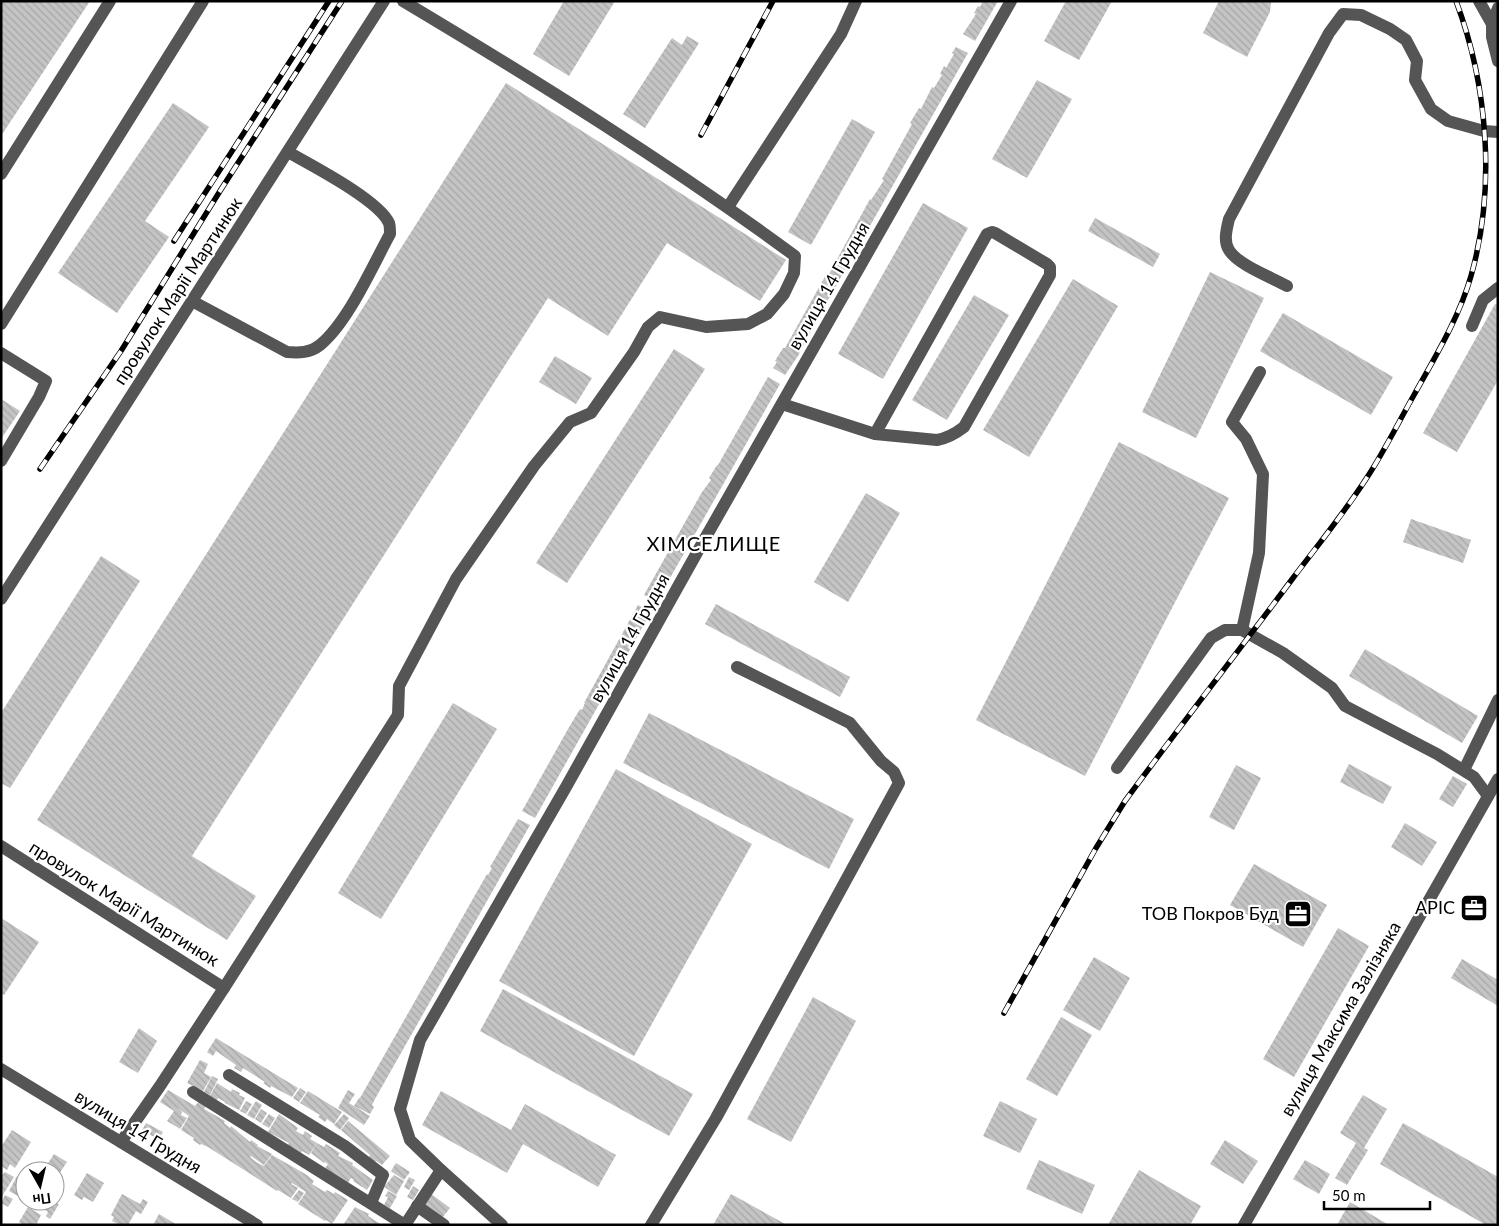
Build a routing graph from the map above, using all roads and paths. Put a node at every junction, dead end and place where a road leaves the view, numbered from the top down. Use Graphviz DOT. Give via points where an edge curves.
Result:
graph roads {
  1 [pos="110,1"];
  2 [pos="203,1"];
  3 [pos="384,1"];
  4 [pos="403,1"];
  5 [pos="856,1"];
  6 [pos="1011,1"];
  7 [pos="1479,1"];
  8 [pos="1498,8"];
  9 [pos="1492,24"];
  10 [pos="1498,62"];
  11 [pos="1498,132"];
  12 [pos="288,152"];
  13 [pos="1,174"];
  14 [pos="728,207"];
  15 [pos="1287,286"];
  16 [pos="1498,288"];
  17 [pos="192,301"];
  18 [pos="1,324"];
  19 [pos="1472,326"];
  20 [pos="1,353"];
  21 [pos="1260,372"];
  22 [pos="782,404"];
  23 [pos="875,434"];
  24 [pos="1,461"];
  25 [pos="1,599"];
  26 [pos="1242,630"];
  27 [pos="737,667"];
  28 [pos="1498,700"];
  29 [pos="1117,768"];
  30 [pos="1464,770"];
  31 [pos="1498,779"];
  32 [pos="1488,796"];
  33 [pos="1,846"];
  34 [pos="224,988"];
  35 [pos="1,1068"];
  36 [pos="229,1075"];
  37 [pos="193,1092"];
  38 [pos="121,1142"];
  39 [pos="441,1170"];
  40 [pos="371,1203"];
  41 [pos="417,1206"];
  42 [pos="257,1225"];
  43 [pos="444,1225"];
  44 [pos="502,1225"];
  45 [pos="651,1225"];
  46 [pos="1244,1225"];
  1 -- 13 [label="street"];
  2 -- 18 [label="street"];
  3 -- 12 [label="street, провулок Марії Мартинюк"];
  4 -- 14 [label="street" via="492,54"];
  5 -- 14 [label="street" via="841,34"];
  6 -- 22 [label="street, вулиця 14 Грудня"];
  7 -- 9 [label="street"];
  8 -- 9 [label="street"];
  9 -- 10 [label="street"];
  11 -- 15 [label="street" via="1448,121 1431,109 1415,80 1417,60 1406,40 1361,15 1343,14 1329,33 1229,219 1228,250 1241,261"];
  12 -- 17 [label="street, провулок Марії Мартинюк"];
  12 -- 17 [label="street" via="366,200 381,212 389,224 390,234 343,320 319,346 303,353 287,352"];
  14 -- 34 [label="street" via="795,256 794,272 784,294 767,314 748,324 706,327 660,317 648,327 591,413 570,422 540,458 456,578 399,686 398,714"];
  16 -- 19 [label="street" via="1483,300"];
  17 -- 25 [label="street, провулок Марії Мартинюк"];
  20 -- 24 [label="street" via="46,381"];
  21 -- 26 [label="street" via="1232,422 1246,439 1263,474 1259,553"];
  22 -- 23 [label="street"];
  22 -- 39 [label="street, вулиця 14 Грудня" via="420,1040 400,1109 410,1140"];
  23 -- 23 [label="street" via="936,440 946,439 964,428 1050,275 1050,267 992,232 988,234"];
  26 -- 29 [label="street" via="1225,630 1211,638"];
  26 -- 30 [label="street" via="1332,688 1345,706"];
  27 -- 45 [label="street" via="850,723 894,772 899,783 716,1118"];
  28 -- 30 [label="street"];
  30 -- 32 [label="street" via="1474,777"];
  31 -- 32 [label="street, вулиця Максима Залізняка"];
  32 -- 46 [label="street, вулиця Максима Залізняка"];
  33 -- 34 [label="street, провулок Марії Мартинюк"];
  34 -- 38 [label="street, провулок Марії Мартинюк"];
  35 -- 38 [label="street, вулиця 14 Грудня"];
  36 -- 40 [label="street" via="338,1141 383,1175"];
  37 -- 40 [label="street"];
  38 -- 42 [label="street, вулиця 14 Грудня"];
  39 -- 41 [label="street"];
  39 -- 44 [label="street, вулиця 14 Грудня"];
  40 -- 41 [label="street" via="405,1225"];
  41 -- 43 [label="street"];
}
